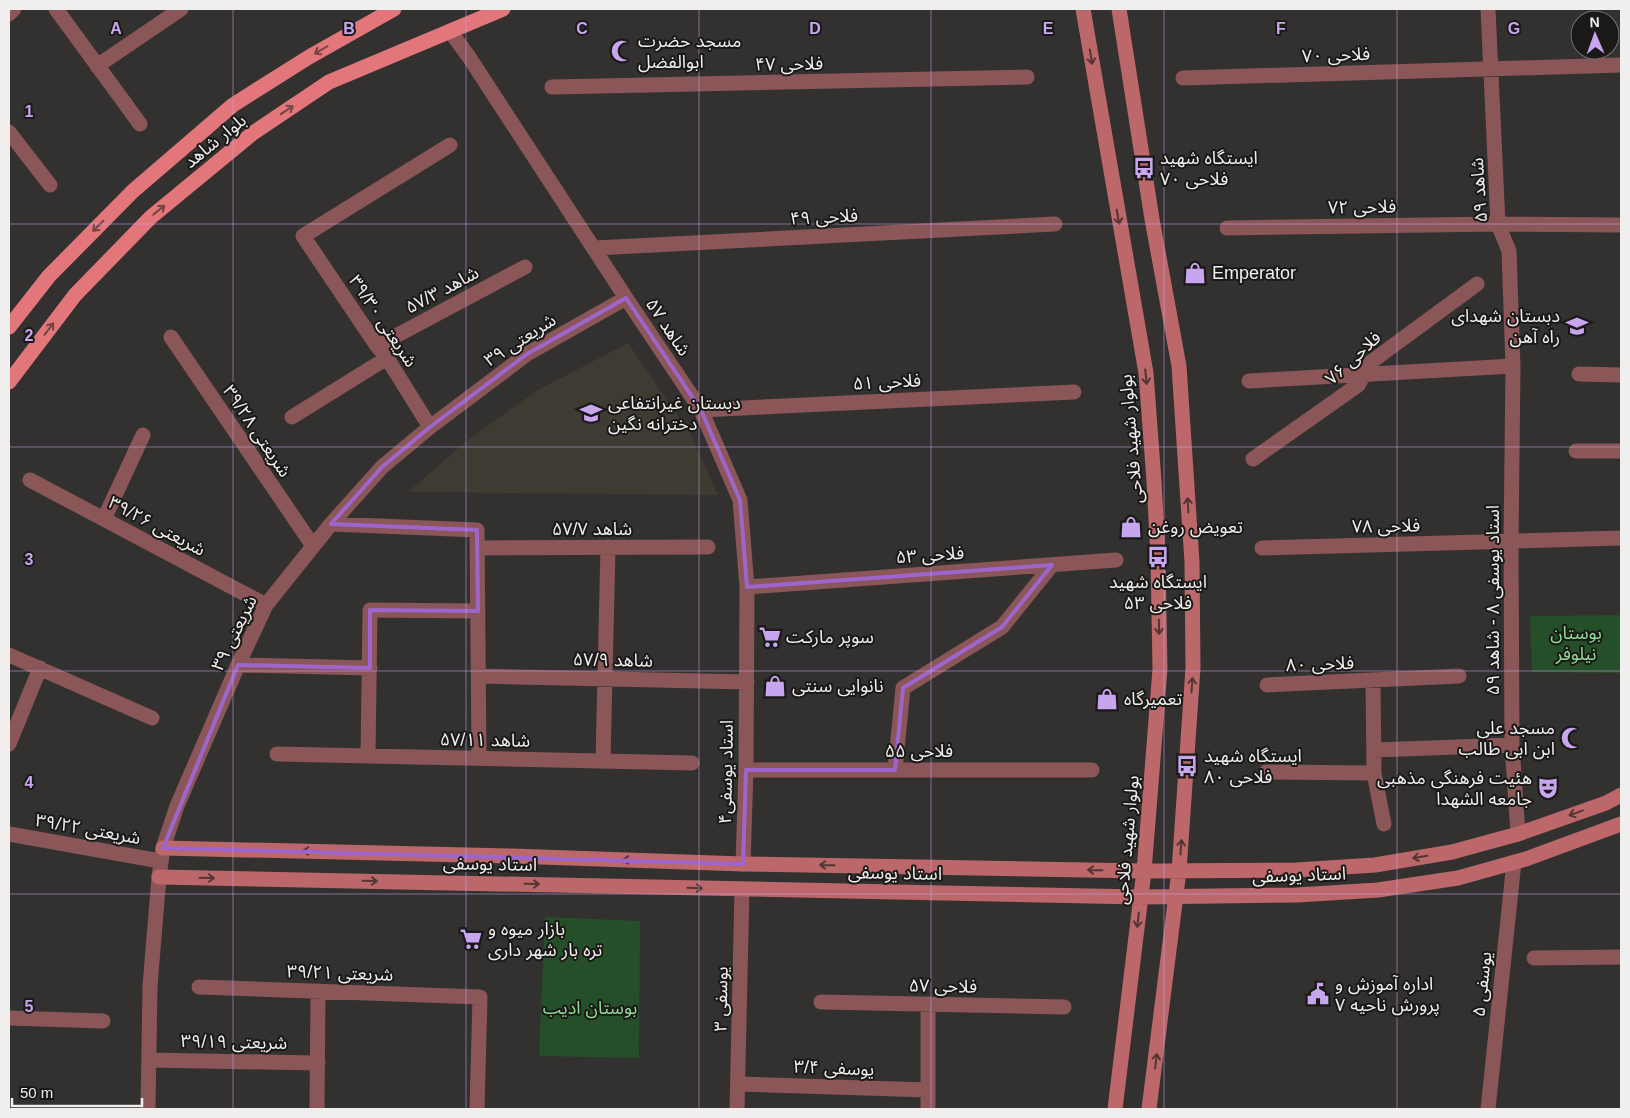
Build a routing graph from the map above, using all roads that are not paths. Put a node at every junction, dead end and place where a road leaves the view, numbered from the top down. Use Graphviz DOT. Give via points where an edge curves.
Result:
graph roads {
  1 [pos="14,9"];
  2 [pos="56,9"];
  3 [pos="181,9"];
  4 [pos="394,9"];
  5 [pos="503,9"];
  6 [pos="1083,9"];
  7 [pos="1119,9"];
  8 [pos="1488,9"];
  9 [pos="9,14"];
  10 [pos="450,31"];
  11 [pos="1621,65"];
  12 [pos="98,66"];
  13 [pos="1490,69"];
  14 [pos="1027,78"];
  15 [pos="1183,78"];
  16 [pos="552,87"];
  17 [pos="140,124"];
  18 [pos="9,132"];
  19 [pos="450,144"];
  20 [pos="50,185"];
  21 [pos="1055,224"];
  22 [pos="1498,224"];
  23 [pos="1621,225"];
  24 [pos="1227,228"];
  25 [pos="594,248"];
  26 [pos="525,266"];
  27 [pos="1477,284"];
  28 [pos="626,298"];
  29 [pos="9,328"];
  30 [pos="171,337"];
  31 [pos="377,346"];
  32 [pos="387,358"];
  33 [pos="1514,366"];
  34 [pos="1364,374"];
  35 [pos="1579,374"];
  36 [pos="1621,375"];
  37 [pos="1249,381"];
  38 [pos="9,382"];
  39 [pos="1074,392"];
  40 [pos="701,410"];
  41 [pos="292,416"];
  42 [pos="430,427"];
  43 [pos="143,435"];
  44 [pos="1576,451"];
  45 [pos="1621,451"];
  46 [pos="1253,459"];
  47 [pos="30,480"];
  48 [pos="104,519"];
  49 [pos="331,524"];
  50 [pos="1621,538"];
  51 [pos="1511,542"];
  52 [pos="313,546"];
  53 [pos="608,547"];
  54 [pos="708,547"];
  55 [pos="477,548"];
  56 [pos="1262,548"];
  57 [pos="1116,560"];
  58 [pos="1052,565"];
  59 [pos="747,587"];
  60 [pos="266,605"];
  61 [pos="478,612"];
  62 [pos="9,655"];
  63 [pos="238,665"];
  64 [pos="40,668"];
  65 [pos="370,668"];
  66 [pos="479,676"];
  67 [pos="1459,676"];
  68 [pos="605,679"];
  69 [pos="1373,680"];
  70 [pos="746,682"];
  71 [pos="1267,685"];
  72 [pos="152,718"];
  73 [pos="9,744"];
  74 [pos="1512,746"];
  75 [pos="1374,750"];
  76 [pos="277,754"];
  77 [pos="368,756"];
  78 [pos="480,758"];
  79 [pos="603,761"];
  80 [pos="692,763"];
  81 [pos="746,770"];
  82 [pos="895,770"];
  83 [pos="1092,770"];
  84 [pos="1266,772"];
  85 [pos="1374,773"];
  86 [pos="1621,794"];
  87 [pos="1384,824"];
  88 [pos="1621,824"];
  89 [pos="9,834"];
  90 [pos="1518,834"];
  91 [pos="162,855"];
  92 [pos="1514,862"];
  93 [pos="743,864"];
  94 [pos="1144,871"];
  95 [pos="1179,871"];
  96 [pos="159,877"];
  97 [pos="742,889"];
  98 [pos="1140,897"];
  99 [pos="1176,897"];
  100 [pos="1621,957"];
  101 [pos="1534,958"];
  102 [pos="199,987"];
  103 [pos="318,992"];
  104 [pos="821,1002"];
  105 [pos="928,1004"];
  106 [pos="1064,1007"];
  107 [pos="9,1018"];
  108 [pos="103,1021"];
  109 [pos="149,1060"];
  110 [pos="318,1063"];
  111 [pos="738,1084"];
  112 [pos="928,1090"];
  113 [pos="148,1109"];
  114 [pos="317,1109"];
  115 [pos="477,1109"];
  116 [pos="737,1109"];
  117 [pos="928,1109"];
  118 [pos="1115,1109"];
  119 [pos="1150,1109"];
  120 [pos="1488,1109"];
  1 -- 9 [label="street"];
  2 -- 12 [label="street"];
  3 -- 12 [label="street"];
  4 -- 29 [label="main road, بلوار شاهد, one-way" via="309,57 233,106 133,191 49,276"];
  5 -- 10 [label="main road, بلوار شاهد"];
  6 -- 94 [label="street, بولوار شهید فلاحی, one-way" via="1146,373 1154,481 1160,668"];
  95 -- 7 [label="street, one-way" via="1193,668 1192,562 1179,366"];
  8 -- 13 [label="street, شاهد ۵۹"];
  10 -- 25 [label="street, شاهد ۵۷"];
  38 -- 10 [label="main road, بلوار شاهد, one-way" via="76,295 151,216 253,133 329,82"];
  11 -- 13 [label="street, فلاحی ۷۰"];
  12 -- 17 [label="street"];
  13 -- 15 [label="street, فلاحی ۷۰"];
  13 -- 22 [label="street, شاهد ۵۹"];
  14 -- 16 [label="street, فلاحی ۴۷"];
  18 -- 20 [label="street"];
  19 -- 31 [label="street, شریعتی ۳۹/۳۰" via="303,236"];
  21 -- 25 [label="street, فلاحی ۴۹"];
  22 -- 23 [label="street, فلاحی ۷۲"];
  22 -- 24 [label="street, فلاحی ۷۲"];
  22 -- 33 [label="street, شاهد ۵۹" via="1509,251"];
  25 -- 28 [label="street, شاهد ۵۷"];
  26 -- 31 [label="street, شاهد ۵۷/۳"];
  27 -- 34 [label="street, فلاحی ۷۶" via="1371,362"];
  28 -- 40 [label="street, شاهد ۵۷"];
  28 -- 42 [label="street, شریعتی ۳۹" via="527,354"];
  30 -- 52 [label="street, شریعتی ۳۹/۲۸"];
  31 -- 32 [label="street, شریعتی ۳۹/۳۰"];
  32 -- 41 [label="street"];
  32 -- 42 [label="street, شریعتی ۳۹/۳۰"];
  33 -- 34 [label="street"];
  33 -- 51 [label="street, استاد یوسفی ۸ - شاهد ۵۹"];
  34 -- 37 [label="street"];
  34 -- 46 [label="street, فلاحی ۷۶" via="1358,384"];
  35 -- 36 [label="street"];
  39 -- 40 [label="street, فلاحی ۵۱"];
  40 -- 59 [label="street, شاهد ۵۷" via="740,500"];
  42 -- 49 [label="street, شریعتی ۳۹" via="382,467"];
  43 -- 48 [label="street"];
  44 -- 45 [label="street"];
  47 -- 48 [label="street, شریعتی ۳۹/۲۶"];
  48 -- 60 [label="street, شریعتی ۳۹/۲۶"];
  49 -- 52 [label="street, شریعتی ۳۹"];
  49 -- 55 [label="street" via="477,530"];
  50 -- 51 [label="street, فلاحی ۷۸"];
  51 -- 56 [label="street, فلاحی ۷۸"];
  51 -- 74 [label="street, استاد یوسفی ۸ - شاهد ۵۹"];
  52 -- 60 [label="street, شریعتی ۳۹"];
  53 -- 54 [label="street, شاهد ۵۷/۷"];
  53 -- 55 [label="street, شاهد ۵۷/۷"];
  53 -- 68 [label="street"];
  55 -- 61 [label="street"];
  57 -- 58 [label="street, فلاحی ۵۳"];
  58 -- 59 [label="street, فلاحی ۵۳"];
  58 -- 82 [label="street" via="1002,627 903,688"];
  59 -- 70 [label="street, شاهد ۵۷"];
  60 -- 63 [label="street, شریعتی ۳۹"];
  61 -- 65 [label="street" via="370,610"];
  61 -- 66 [label="street"];
  62 -- 64 [label="street"];
  63 -- 65 [label="street"];
  63 -- 91 [label="street, شریعتی ۳۹" via="177,806"];
  64 -- 72 [label="street"];
  64 -- 73 [label="street"];
  65 -- 77 [label="street"];
  66 -- 68 [label="street, شاهد ۵۷/۹"];
  66 -- 78 [label="street"];
  67 -- 69 [label="street, فلاحی ۸۰"];
  68 -- 70 [label="street, شاهد ۵۷/۹"];
  68 -- 79 [label="street"];
  69 -- 71 [label="street, فلاحی ۸۰"];
  69 -- 75 [label="street"];
  70 -- 81 [label="street, استاد یوسفی۴"];
  74 -- 75 [label="street"];
  74 -- 90 [label="street, استاد یوسفی ۸ - شاهد ۵۹"];
  75 -- 85 [label="street"];
  76 -- 77 [label="street, شاهد ۵۷/۱۱"];
  77 -- 78 [label="street, شاهد ۵۷/۱۱"];
  78 -- 79 [label="street, شاهد ۵۷/۱۱"];
  79 -- 80 [label="street, شاهد ۵۷/۱۱"];
  81 -- 82 [label="street, فلاحی ۵۵"];
  81 -- 93 [label="street, استاد یوسفی۴"];
  82 -- 83 [label="street, فلاحی ۵۵"];
  84 -- 85 [label="street"];
  85 -- 87 [label="street"];
  86 -- 90 [label="street, استاد یوسفی, one-way" via="1606,803"];
  88 -- 92 [label="street, استاد یوسفی"];
  89 -- 91 [label="street, شریعتی ۳۹/۲۲"];
  90 -- 95 [label="street, استاد یوسفی, one-way" via="1452,852 1375,865 1296,870"];
  93 -- 91 [label="street, استاد یوسفی, one-way" via="512,856"];
  91 -- 96 [label="street, شریعتی ۳۹"];
  92 -- 99 [label="street, استاد یوسفی" via="1458,878 1378,890"];
  92 -- 120 [label="street, یوسفی ۵"];
  94 -- 93 [label="street, استاد یوسفی, one-way"];
  93 -- 97 [label="street"];
  94 -- 95 [label="street, استاد یوسفی"];
  94 -- 98 [label="street, بولوار شهید فلاحی"];
  95 -- 99 [label="street"];
  96 -- 97 [label="street, استاد یوسفی, one-way"];
  96 -- 109 [label="street, شریعتی ۳۹" via="150,986"];
  97 -- 98 [label="street, استاد یوسفی"];
  97 -- 111 [label="street, یوسفی ۳"];
  98 -- 99 [label="street, استاد یوسفی"];
  98 -- 118 [label="street, بولوار شهید فلاحی, one-way"];
  119 -- 99 [label="street, one-way"];
  100 -- 101 [label="street"];
  102 -- 103 [label="street, شریعتی ۳۹/۲۱"];
  103 -- 110 [label="street"];
  103 -- 115 [label="street, شریعتی ۳۹/۲۱" via="480,997"];
  104 -- 105 [label="street, فلاحی ۵۷"];
  105 -- 106 [label="street, فلاحی ۵۷"];
  105 -- 112 [label="street"];
  107 -- 108 [label="street"];
  109 -- 110 [label="street, شریعتی ۳۹/۱۹"];
  109 -- 113 [label="street, شریعتی ۳۹"];
  110 -- 114 [label="street"];
  111 -- 112 [label="street, یوسفی ۳/۴"];
  111 -- 116 [label="street, یوسفی ۳"];
  112 -- 117 [label="street"];
}
